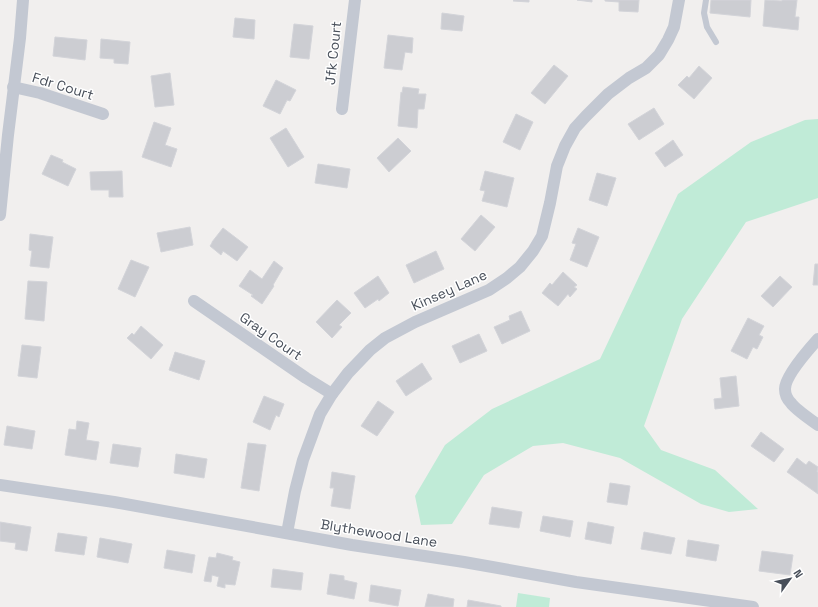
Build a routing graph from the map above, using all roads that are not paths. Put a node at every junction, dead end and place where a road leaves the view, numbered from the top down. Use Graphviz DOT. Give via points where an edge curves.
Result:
graph roads {
  1 [pos="23,0"];
  2 [pos="354,0"];
  3 [pos="679,0"];
  4 [pos="706,0"];
  5 [pos="716,42"];
  6 [pos="14,87"];
  7 [pos="342,109"];
  8 [pos="103,114"];
  9 [pos="0,215"];
  10 [pos="194,301"];
  11 [pos="818,339"];
  12 [pos="332,394"];
  13 [pos="818,424"];
  14 [pos="0,485"];
  15 [pos="287,533"];
  16 [pos="753,607"];
  1 -- 6 [label="street"];
  2 -- 7 [label="street, Jfk Court"];
  3 -- 12 [label="street, Kinsey Lane" via="674,27 658,55 646,68 608,94 575,128 557,166 542,236 520,267 489,290 420,319 385,338 348,373"];
  4 -- 5 [label="lane" via="704,13 707,27"];
  6 -- 8 [label="street, Fdr Court"];
  6 -- 9 [label="street"];
  10 -- 12 [label="street, Gray Court"];
  11 -- 13 [label="street" via="787,380 785,388 792,405"];
  12 -- 15 [label="street, Kinsey Lane" via="320,414 303,460"];
  14 -- 15 [label="street, Blythewood Lane" via="114,502"];
  15 -- 16 [label="street, Blythewood Lane" via="576,582"];
}
